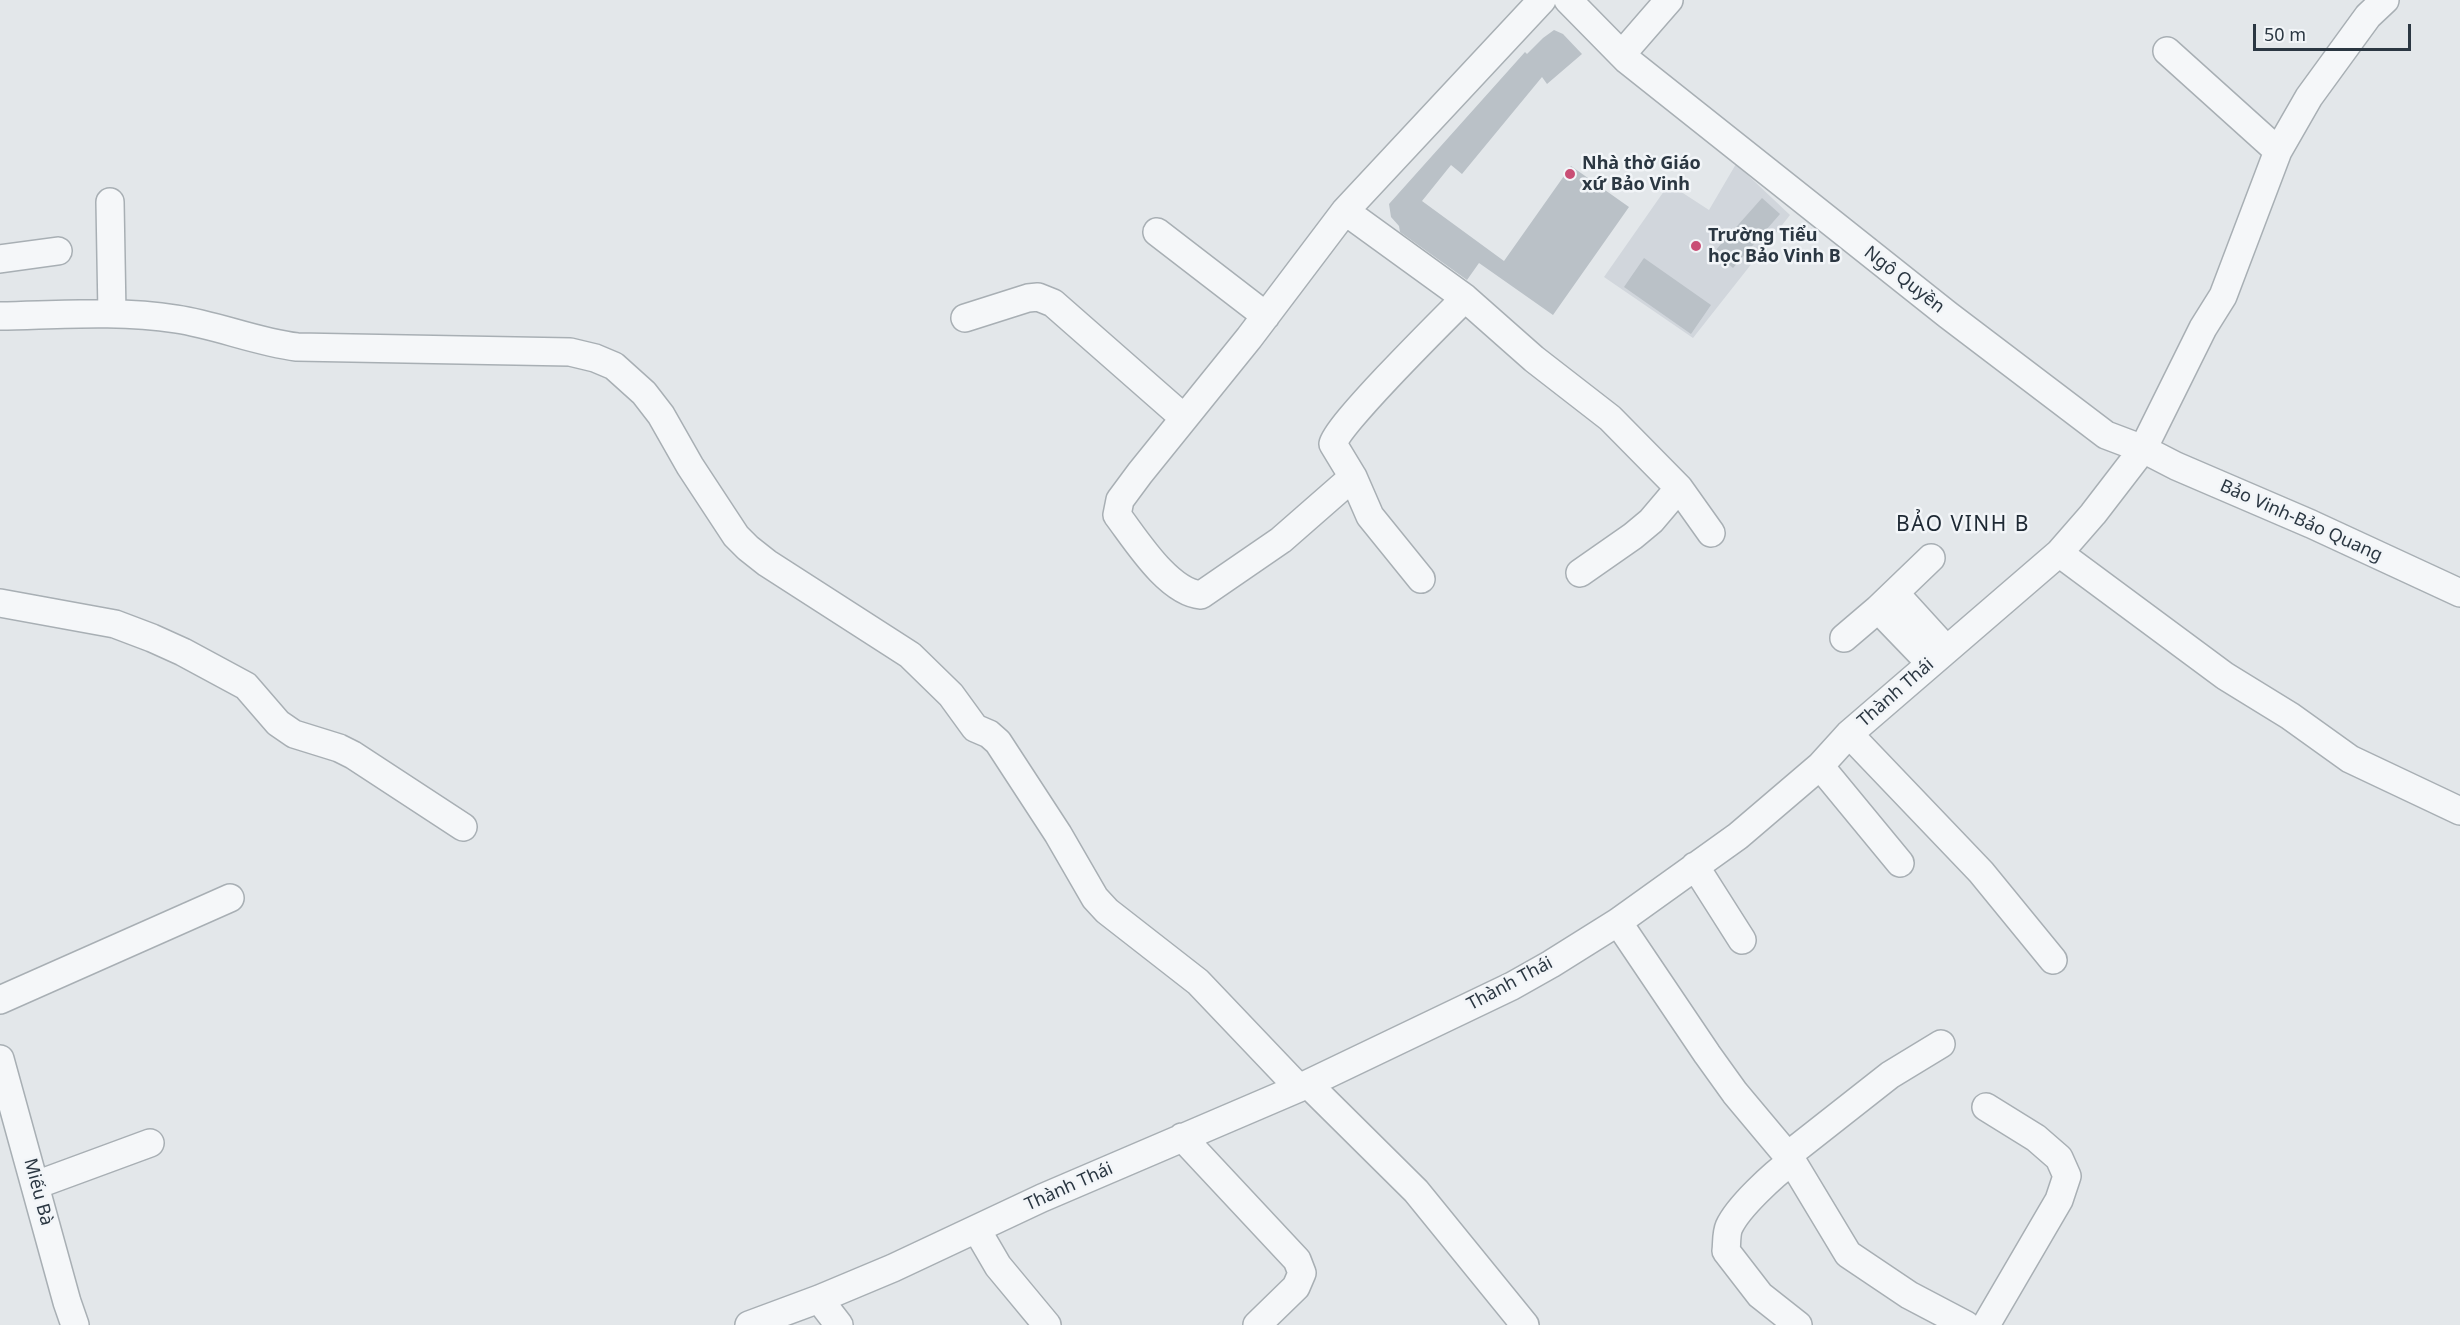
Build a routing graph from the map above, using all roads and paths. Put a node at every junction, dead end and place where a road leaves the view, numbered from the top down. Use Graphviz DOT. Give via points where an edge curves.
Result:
graph roads {
  1 [pos="1542,0"];
  2 [pos="1568,0"];
  3 [pos="1669,0"];
  4 [pos="2385,0"];
  5 [pos="2167,51"];
  6 [pos="1622,54"];
  7 [pos="2278,151"];
  8 [pos="110,202"];
  9 [pos="1345,211"];
  10 [pos="1157,232"];
  11 [pos="58,251"];
  12 [pos="0,259"];
  13 [pos="1465,298"];
  14 [pos="112,315"];
  15 [pos="0,316"];
  16 [pos="1266,316"];
  17 [pos="964,318"];
  18 [pos="1184,418"];
  19 [pos="2143,449"];
  20 [pos="1353,477"];
  21 [pos="1679,488"];
  22 [pos="1711,533"];
  23 [pos="2059,553"];
  24 [pos="1931,558"];
  25 [pos="1580,573"];
  26 [pos="1421,579"];
  27 [pos="2460,593"];
  28 [pos="1887,601"];
  29 [pos="0,603"];
  30 [pos="1844,638"];
  31 [pos="1938,656"];
  32 [pos="1849,734"];
  33 [pos="1820,766"];
  34 [pos="2460,811"];
  35 [pos="463,827"];
  36 [pos="1900,863"];
  37 [pos="1695,866"];
  38 [pos="230,898"];
  39 [pos="1618,922"];
  40 [pos="1742,940"];
  41 [pos="2053,960"];
  42 [pos="0,1000"];
  43 [pos="1941,1044"];
  44 [pos="2,1076"];
  45 [pos="1303,1086"];
  46 [pos="1986,1107"];
  47 [pos="1182,1137"];
  48 [pos="150,1143"];
  49 [pos="1790,1158"];
  50 [pos="36,1185"];
  51 [pos="977,1230"];
  52 [pos="819,1299"];
  53 [pos="75,1325"];
  54 [pos="749,1325"];
  55 [pos="838,1325"];
  56 [pos="1047,1325"];
  57 [pos="1257,1325"];
  58 [pos="1525,1325"];
  59 [pos="1798,1325"];
  60 [pos="1966,1325"];
  61 [pos="1986,1325"];
  1 -- 9 [label="street"];
  2 -- 6 [label="street, Ngô Quyền"];
  3 -- 6 [label="street"];
  4 -- 7 [label="street, Thành Thái" via="2368,16 2309,96"];
  5 -- 7 [label="street"];
  6 -- 19 [label="street, Ngô Quyền" via="2054,397 2106,435"];
  7 -- 19 [label="street, Thành Thái" via="2223,296"];
  8 -- 14 [label="street"];
  9 -- 13 [label="street"];
  9 -- 16 [label="street"];
  10 -- 16 [label="street"];
  11 -- 12 [label="street"];
  13 -- 20 [label="street" via="1334,438 1335,449"];
  13 -- 21 [label="street" via="1534,359 1610,418"];
  14 -- 15 [label="street"];
  14 -- 45 [label="street" via="200,323 297,347 570,352 614,366 661,415 736,536 767,563 910,656 928,672 975,728 998,742 1107,911 1198,982"];
  16 -- 18 [label="street"];
  17 -- 18 [label="street" via="1028,298 1053,303"];
  18 -- 20 [label="street" via="1120,500 1117,515 1152,562 1186,592 1201,595 1214,587 1281,540"];
  19 -- 23 [label="street, Thành Thái"];
  19 -- 27 [label="street, Bảo Vinh-Bảo Quang"];
  20 -- 26 [label="street" via="1370,516"];
  21 -- 22 [label="street"];
  21 -- 25 [label="street" via="1651,521"];
  23 -- 31 [label="street, Thành Thái"];
  23 -- 34 [label="street" via="2225,676 2350,759"];
  24 -- 28 [label="street"];
  28 -- 30 [label="street"];
  28 -- 31 [label="street"];
  29 -- 35 [label="street" via="115,624 183,652 246,686 278,723 294,734 352,755"];
  31 -- 32 [label="street, Thành Thái"];
  32 -- 33 [label="street, Thành Thái"];
  32 -- 41 [label="street" via="1981,872"];
  33 -- 36 [label="street"];
  33 -- 37 [label="street, Thành Thái" via="1738,836"];
  37 -- 39 [label="street, Thành Thái"];
  37 -- 40 [label="street"];
  38 -- 42 [label="street"];
  39 -- 45 [label="street, Thành Thái" via="1512,986"];
  39 -- 49 [label="street" via="1735,1093"];
  43 -- 49 [label="street" via="1890,1075"];
  44 -- 50 [label="street, Miếu Bà"];
  45 -- 47 [label="street, Thành Thái"];
  45 -- 58 [label="street" via="1416,1191"];
  46 -- 61 [label="street" via="2036,1138 2059,1158 2067,1176 2059,1200"];
  47 -- 51 [label="street, Thành Thái"];
  47 -- 57 [label="street" via="1297,1260 1302,1273 1296,1287"];
  48 -- 50 [label="street"];
  49 -- 59 [label="street" via="1729,1227 1726,1251 1760,1295"];
  49 -- 60 [label="street" via="1848,1254 1910,1295"];
  50 -- 53 [label="street, Miếu Bà"];
  51 -- 52 [label="street, Thành Thái"];
  51 -- 56 [label="street" via="998,1266"];
  52 -- 54 [label="street, Thành Thái"];
  52 -- 55 [label="street"];
}
